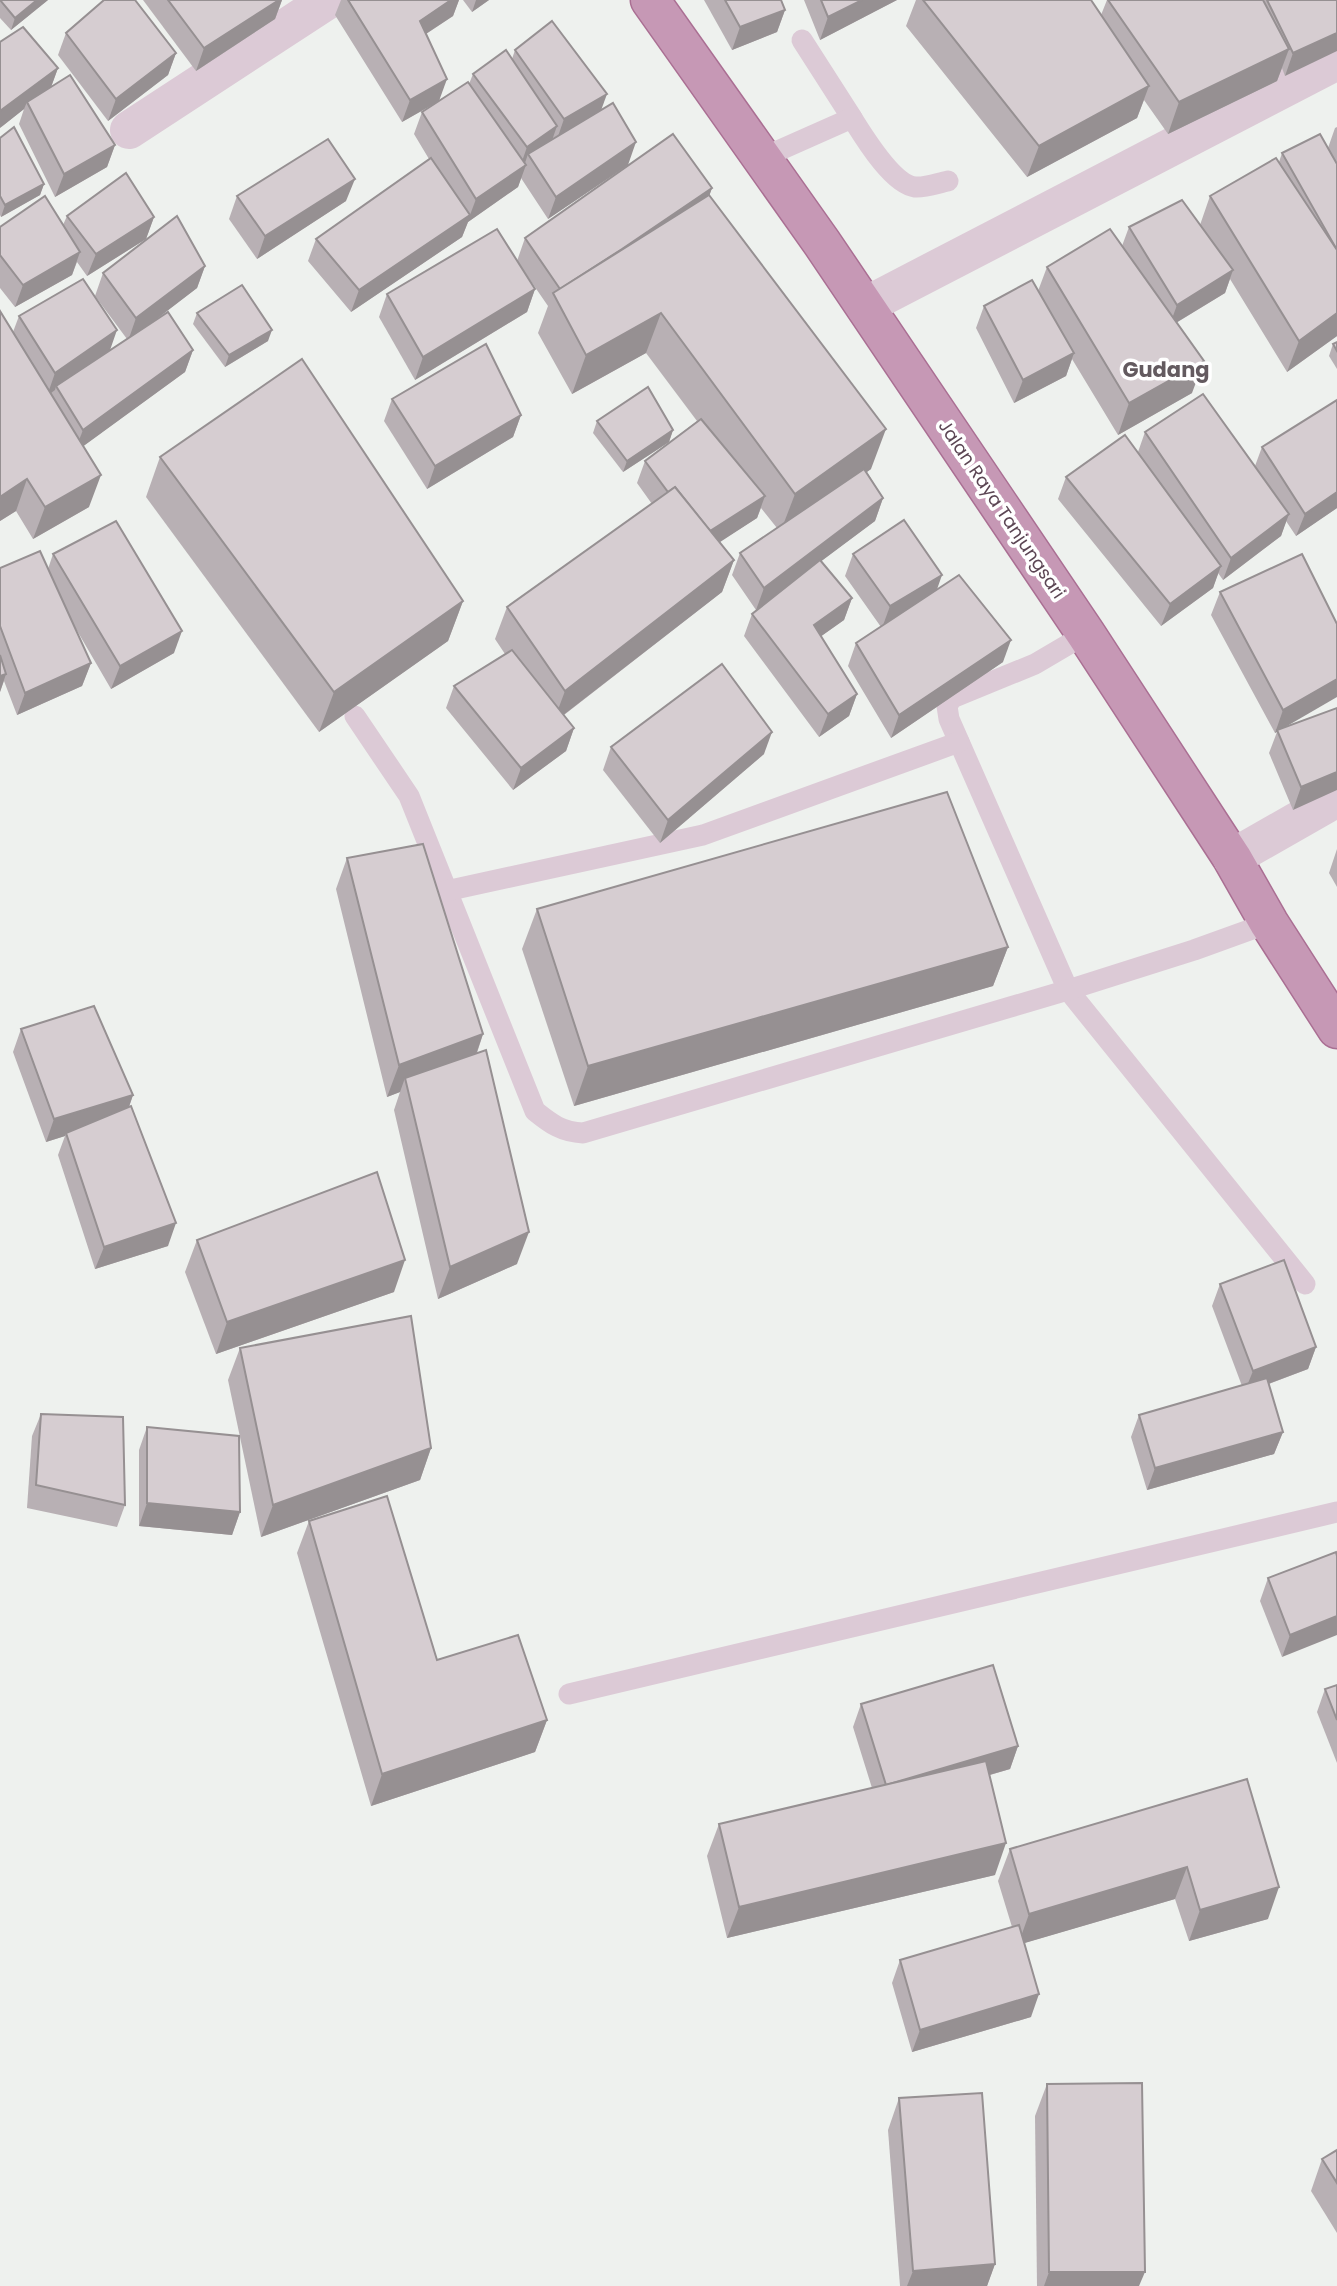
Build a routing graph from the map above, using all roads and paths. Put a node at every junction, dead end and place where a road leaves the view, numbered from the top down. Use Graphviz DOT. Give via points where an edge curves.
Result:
graph roads {
  1 [pos="328,0"];
  2 [pos="650,0"];
  3 [pos="284,11"];
  4 [pos="802,40"];
  5 [pos="1337,61"];
  6 [pos="852,118"];
  7 [pos="129,130"];
  8 [pos="762,158"];
  9 [pos="948,181"];
  10 [pos="865,306"];
  11 [pos="1086,634"];
  12 [pos="355,716"];
  13 [pos="959,742"];
  14 [pos="1337,798"];
  15 [pos="1232,858"];
  16 [pos="446,891"];
  17 [pos="1269,923"];
  18 [pos="1068,990"];
  19 [pos="1337,1030"];
  20 [pos="1305,1284"];
  21 [pos="1337,1512"];
  22 [pos="569,1694"];
  1 -- 3 [label="street"];
  2 -- 8 [label="highway, Jalan Raya Tanjungsari"];
  3 -- 7 [label="street"];
  4 -- 6 [label="lane"];
  5 -- 10 [label="street"];
  6 -- 8 [label="lane"];
  6 -- 9 [label="lane" via="897,179 918,188"];
  8 -- 10 [label="highway, Jalan Raya Tanjungsari"];
  10 -- 11 [label="highway, Jalan Raya Tanjungsari"];
  11 -- 13 [label="lane" via="1035,664 952,698 947,706 949,719"];
  11 -- 15 [label="highway, Jalan Raya Tanjungsari"];
  12 -- 16 [label="lane" via="409,796"];
  13 -- 16 [label="lane" via="703,835"];
  13 -- 18 [label="lane"];
  14 -- 15 [label="street"];
  15 -- 17 [label="highway, Jalan Raya Tanjungsari"];
  16 -- 18 [label="lane" via="535,1111 566,1132 583,1133"];
  17 -- 18 [label="lane"];
  17 -- 19 [label="highway, Jalan Raya Tanjungsari"];
  18 -- 20 [label="lane"];
  21 -- 22 [label="lane"];
}
